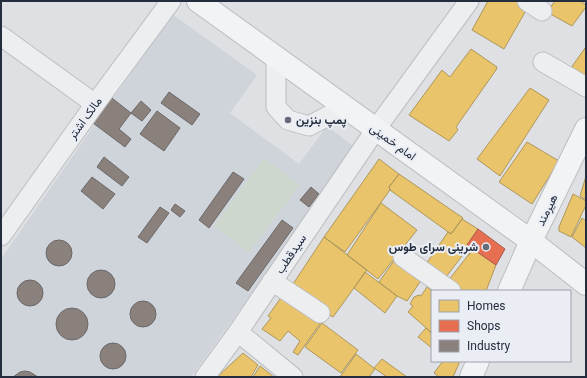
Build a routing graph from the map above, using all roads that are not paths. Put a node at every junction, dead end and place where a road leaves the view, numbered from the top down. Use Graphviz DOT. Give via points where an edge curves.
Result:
graph roads {
  1 [pos="171,1"];
  2 [pos="198,1"];
  3 [pos="468,1"];
  4 [pos="1,36"];
  5 [pos="276,57"];
  6 [pos="544,62"];
  7 [pos="586,87"];
  8 [pos="95,104"];
  9 [pos="345,107"];
  10 [pos="376,129"];
  11 [pos="586,129"];
  12 [pos="8,214"];
  13 [pos="1,236"];
  14 [pos="532,241"];
  15 [pos="402,257"];
  16 [pos="272,281"];
  17 [pos="586,284"];
  18 [pos="450,290"];
  19 [pos="509,290"];
  20 [pos="320,313"];
  21 [pos="238,332"];
  22 [pos="478,362"];
  23 [pos="205,377"];
  24 [pos="293,377"];
  25 [pos="471,377"];
  1 -- 8 [label="street, مالک اشتر"];
  2 -- 5 [label="main road, امام خمینی"];
  3 -- 10 [label="street, سیدقطب"];
  4 -- 8 [label="street"];
  5 -- 9 [label="main road, امام خمینی"];
  5 -- 9 [label="street" via="276,107 288,120 309,126"];
  6 -- 7 [label="street"];
  8 -- 12 [label="street, مالک اشتر"];
  9 -- 10 [label="main road, امام خمینی"];
  10 -- 14 [label="main road, امام خمینی"];
  10 -- 16 [label="street, سیدقطب"];
  11 -- 14 [label="main road, هیرمند"];
  12 -- 13 [label="street, مالک اشتر"];
  14 -- 17 [label="main road, امام خمینی"];
  14 -- 19 [label="main road, هیرمند"];
  15 -- 18 [label="street"];
  16 -- 20 [label="street"];
  16 -- 21 [label="street, سیدقطب"];
  21 -- 23 [label="street, سیدقطب"];
  21 -- 24 [label="street"];
  22 -- 25 [label="main road"];
}
